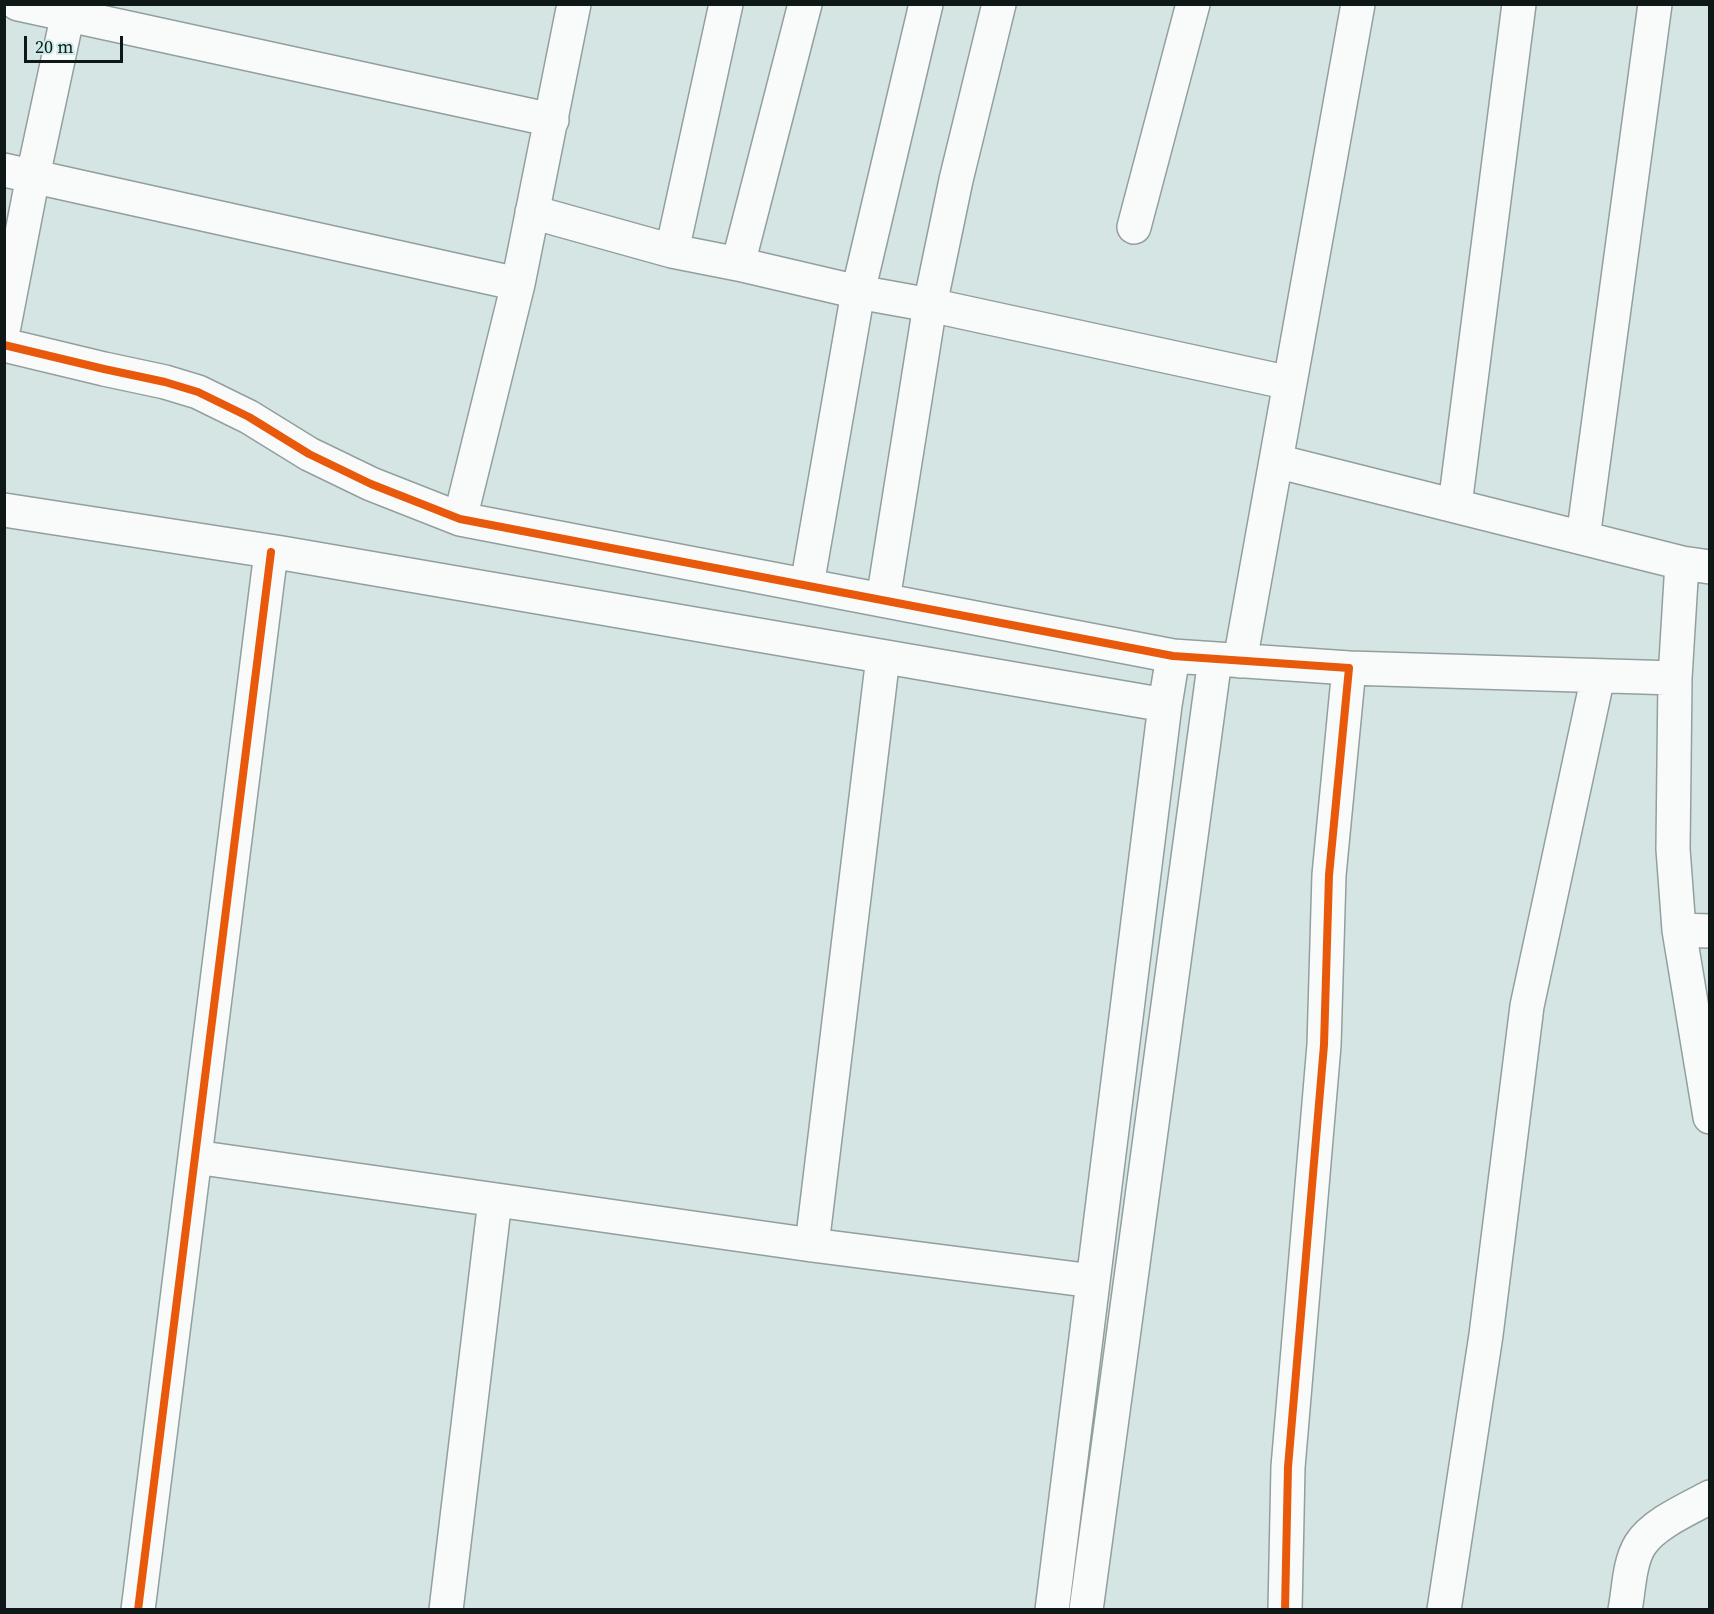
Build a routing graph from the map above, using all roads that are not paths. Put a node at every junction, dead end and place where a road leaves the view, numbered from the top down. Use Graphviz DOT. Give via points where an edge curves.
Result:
graph roads {
  1 [pos="18,4"];
  2 [pos="574,4"];
  3 [pos="726,4"];
  4 [pos="805,4"];
  5 [pos="926,4"];
  6 [pos="999,4"];
  7 [pos="1193,4"];
  8 [pos="1358,4"];
  9 [pos="1519,4"];
  10 [pos="1654,4"];
  11 [pos="69,10"];
  12 [pos="552,120"];
  13 [pos="19,173"];
  14 [pos="532,213"];
  15 [pos="1134,227"];
  16 [pos="672,251"];
  17 [pos="738,264"];
  18 [pos="518,284"];
  19 [pos="858,292"];
  20 [pos="930,304"];
  21 [pos="4,327"];
  22 [pos="4,345"];
  23 [pos="1290,382"];
  24 [pos="1276,461"];
  25 [pos="1455,505"];
  26 [pos="4,510"];
  27 [pos="460,519"];
  28 [pos="1583,538"];
  29 [pos="272,552"];
  30 [pos="1696,565"];
  31 [pos="807,585"];
  32 [pos="883,600"];
  33 [pos="1173,656"];
  34 [pos="883,657"];
  35 [pos="1227,660"];
  36 [pos="1348,668"];
  37 [pos="1598,676"];
  38 [pos="1675,678"];
  39 [pos="1165,705"];
  40 [pos="1694,930"];
  41 [pos="1710,1117"];
  42 [pos="195,1157"];
  43 [pos="495,1200"];
  44 [pos="812,1245"];
  45 [pos="1093,1281"];
  46 [pos="1710,1497"];
  47 [pos="138,1610"];
  48 [pos="446,1610"];
  49 [pos="1052,1610"];
  50 [pos="1086,1610"];
  51 [pos="1286,1610"];
  52 [pos="1444,1610"];
  53 [pos="1625,1610"];
  1 -- 11 [label="street"];
  2 -- 12 [label="street"];
  3 -- 16 [label="street"];
  4 -- 17 [label="street"];
  5 -- 19 [label="street"];
  6 -- 20 [label="street"];
  7 -- 15 [label="street"];
  8 -- 23 [label="street"];
  9 -- 25 [label="street"];
  10 -- 28 [label="street"];
  11 -- 12 [label="street"];
  11 -- 13 [label="street"];
  12 -- 14 [label="street"];
  13 -- 18 [label="street"];
  13 -- 21 [label="street"];
  14 -- 16 [label="street"];
  14 -- 18 [label="street"];
  16 -- 17 [label="street"];
  17 -- 19 [label="street"];
  18 -- 27 [label="street"];
  19 -- 20 [label="street"];
  19 -- 31 [label="street"];
  20 -- 23 [label="street"];
  20 -- 32 [label="street"];
  22 -- 27 [label="street" via="198,392 249,417 309,454 371,484"];
  23 -- 24 [label="street"];
  24 -- 25 [label="street"];
  24 -- 35 [label="street"];
  25 -- 28 [label="street"];
  26 -- 29 [label="street"];
  27 -- 31 [label="street"];
  28 -- 30 [label="street"];
  29 -- 34 [label="street"];
  29 -- 42 [label="street"];
  30 -- 38 [label="street"];
  31 -- 32 [label="street"];
  32 -- 33 [label="street"];
  33 -- 35 [label="street"];
  33 -- 39 [label="street"];
  34 -- 39 [label="street"];
  34 -- 44 [label="street"];
  35 -- 36 [label="street"];
  35 -- 50 [label="street"];
  36 -- 37 [label="street"];
  36 -- 51 [label="street" via="1329,875 1324,1045 1288,1467"];
  37 -- 38 [label="street"];
  37 -- 52 [label="street" via="1527,1006 1486,1335"];
  38 -- 40 [label="street" via="1673,849"];
  39 -- 45 [label="street"];
  40 -- 41 [label="street"];
  42 -- 43 [label="street"];
  42 -- 47 [label="street"];
  43 -- 44 [label="street"];
  43 -- 48 [label="street"];
  44 -- 45 [label="street"];
  45 -- 49 [label="street"];
  46 -- 53 [label="street" via="1677,1515 1640,1545"];
}
